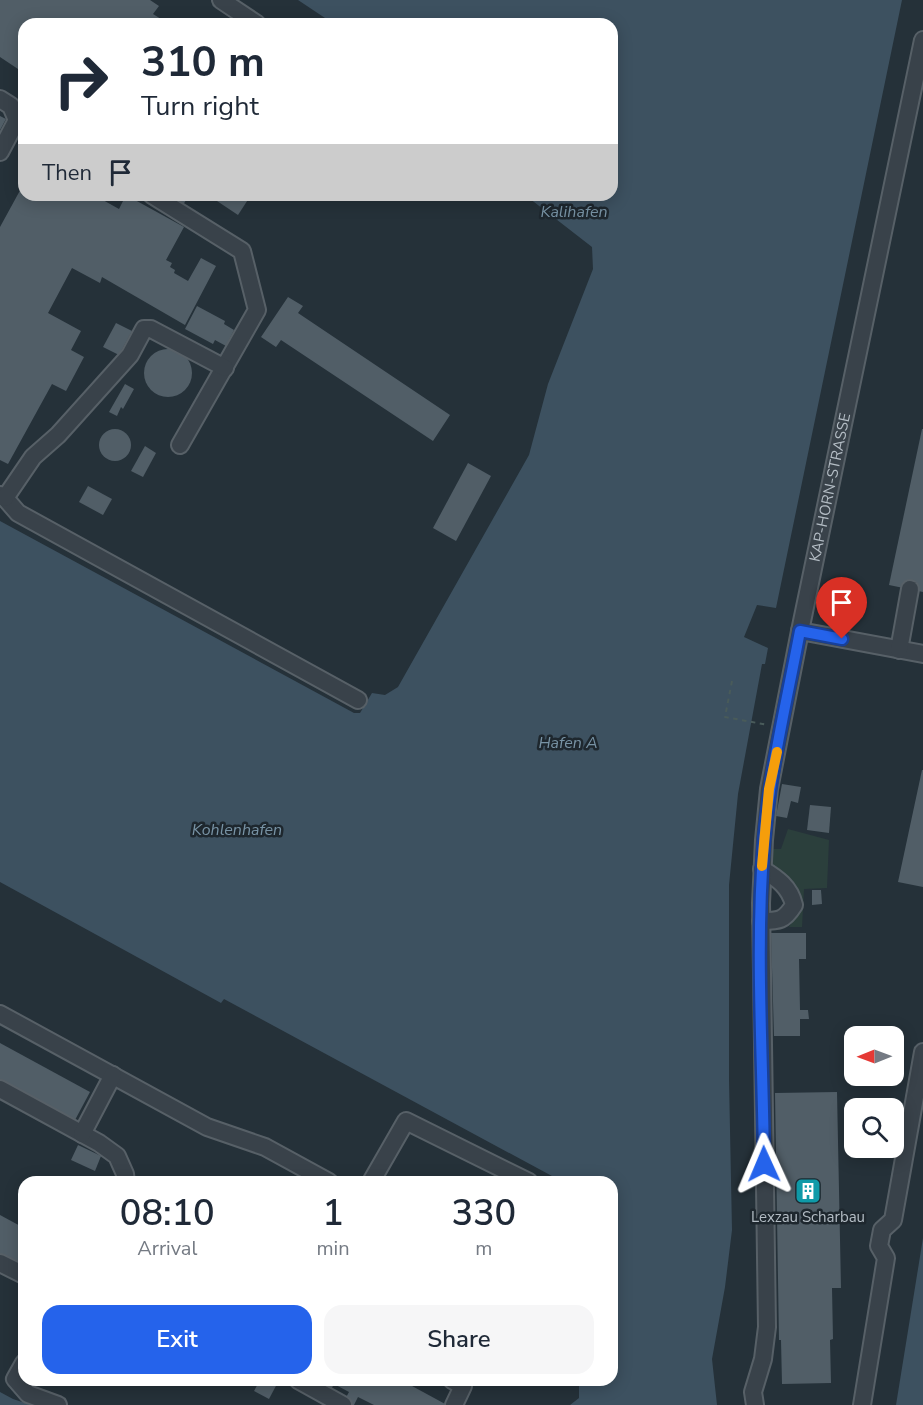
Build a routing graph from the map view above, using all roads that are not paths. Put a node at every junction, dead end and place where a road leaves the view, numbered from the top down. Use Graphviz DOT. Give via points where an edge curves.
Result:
graph roads {
  1 [pos="221,0"];
  2 [pos="248,18"];
  3 [pos="923,40"];
  4 [pos="0,99"];
  5 [pos="0,152"];
  6 [pos="162,201"];
  7 [pos="225,368"];
  8 [pos="180,445"];
  9 [pos="3,497"];
  10 [pos="910,590"];
  11 [pos="800,631"];
  12 [pos="899,650"];
  13 [pos="923,654"];
  14 [pos="358,700"];
  15 [pos="762,868"];
  16 [pos="761,921"];
  17 [pos="0,1014"];
  18 [pos="923,1052"];
  19 [pos="113,1075"];
  20 [pos="0,1089"];
  21 [pos="82,1134"];
  22 [pos="125,1176"];
  23 [pos="318,1176"];
  24 [pos="374,1176"];
  25 [pos="517,1176"];
  26 [pos="0,1263"];
  27 [pos="18,1272"];
  28 [pos="764,1359"];
  29 [pos="21,1386"];
  30 [pos="309,1386"];
  31 [pos="463,1386"];
  32 [pos="765,1389"];
  33 [pos="58,1405"];
  34 [pos="344,1405"];
  35 [pos="454,1405"];
  36 [pos="755,1405"];
  37 [pos="862,1405"];
  1 -- 2 [label="street"];
  3 -- 11 [label="street, KAP-HORN-STRASSE"];
  4 -- 5 [label="street" via="11,106 17,120"];
  6 -- 7 [label="street" via="242,251 256,310"];
  7 -- 8 [label="street"];
  7 -- 9 [label="street" via="144,329 130,355 58,435 33,456"];
  9 -- 14 [label="street" via="18,513"];
  10 -- 12 [label="street"];
  11 -- 12 [label="street"];
  11 -- 15 [label="street, KAP-HORN-STRASSE" via="769,789"];
  12 -- 13 [label="street"];
  15 -- 16 [label="street, KAP-HORN-STRASSE"];
  15 -- 16 [label="street" via="791,892 794,905 788,915 777,921"];
  16 -- 28 [label="street, KAP-HORN-STRASSE" via="767,1327"];
  17 -- 19 [label="street"];
  18 -- 37 [label="street" via="893,1220 882,1230 880,1238 879,1246 886,1258"];
  19 -- 21 [label="street"];
  19 -- 23 [label="street" via="207,1126 265,1147"];
  20 -- 21 [label="street"];
  21 -- 22 [label="street" via="117,1156"];
  24 -- 25 [label="street" via="406,1121"];
  26 -- 27 [label="street"];
  28 -- 32 [label="street"];
  28 -- 36 [label="street, KAP-HORN-STRASSE" via="753,1392"];
  29 -- 33 [label="street" via="28,1394"];
  30 -- 34 [label="street"];
  31 -- 35 [label="street"];
}
